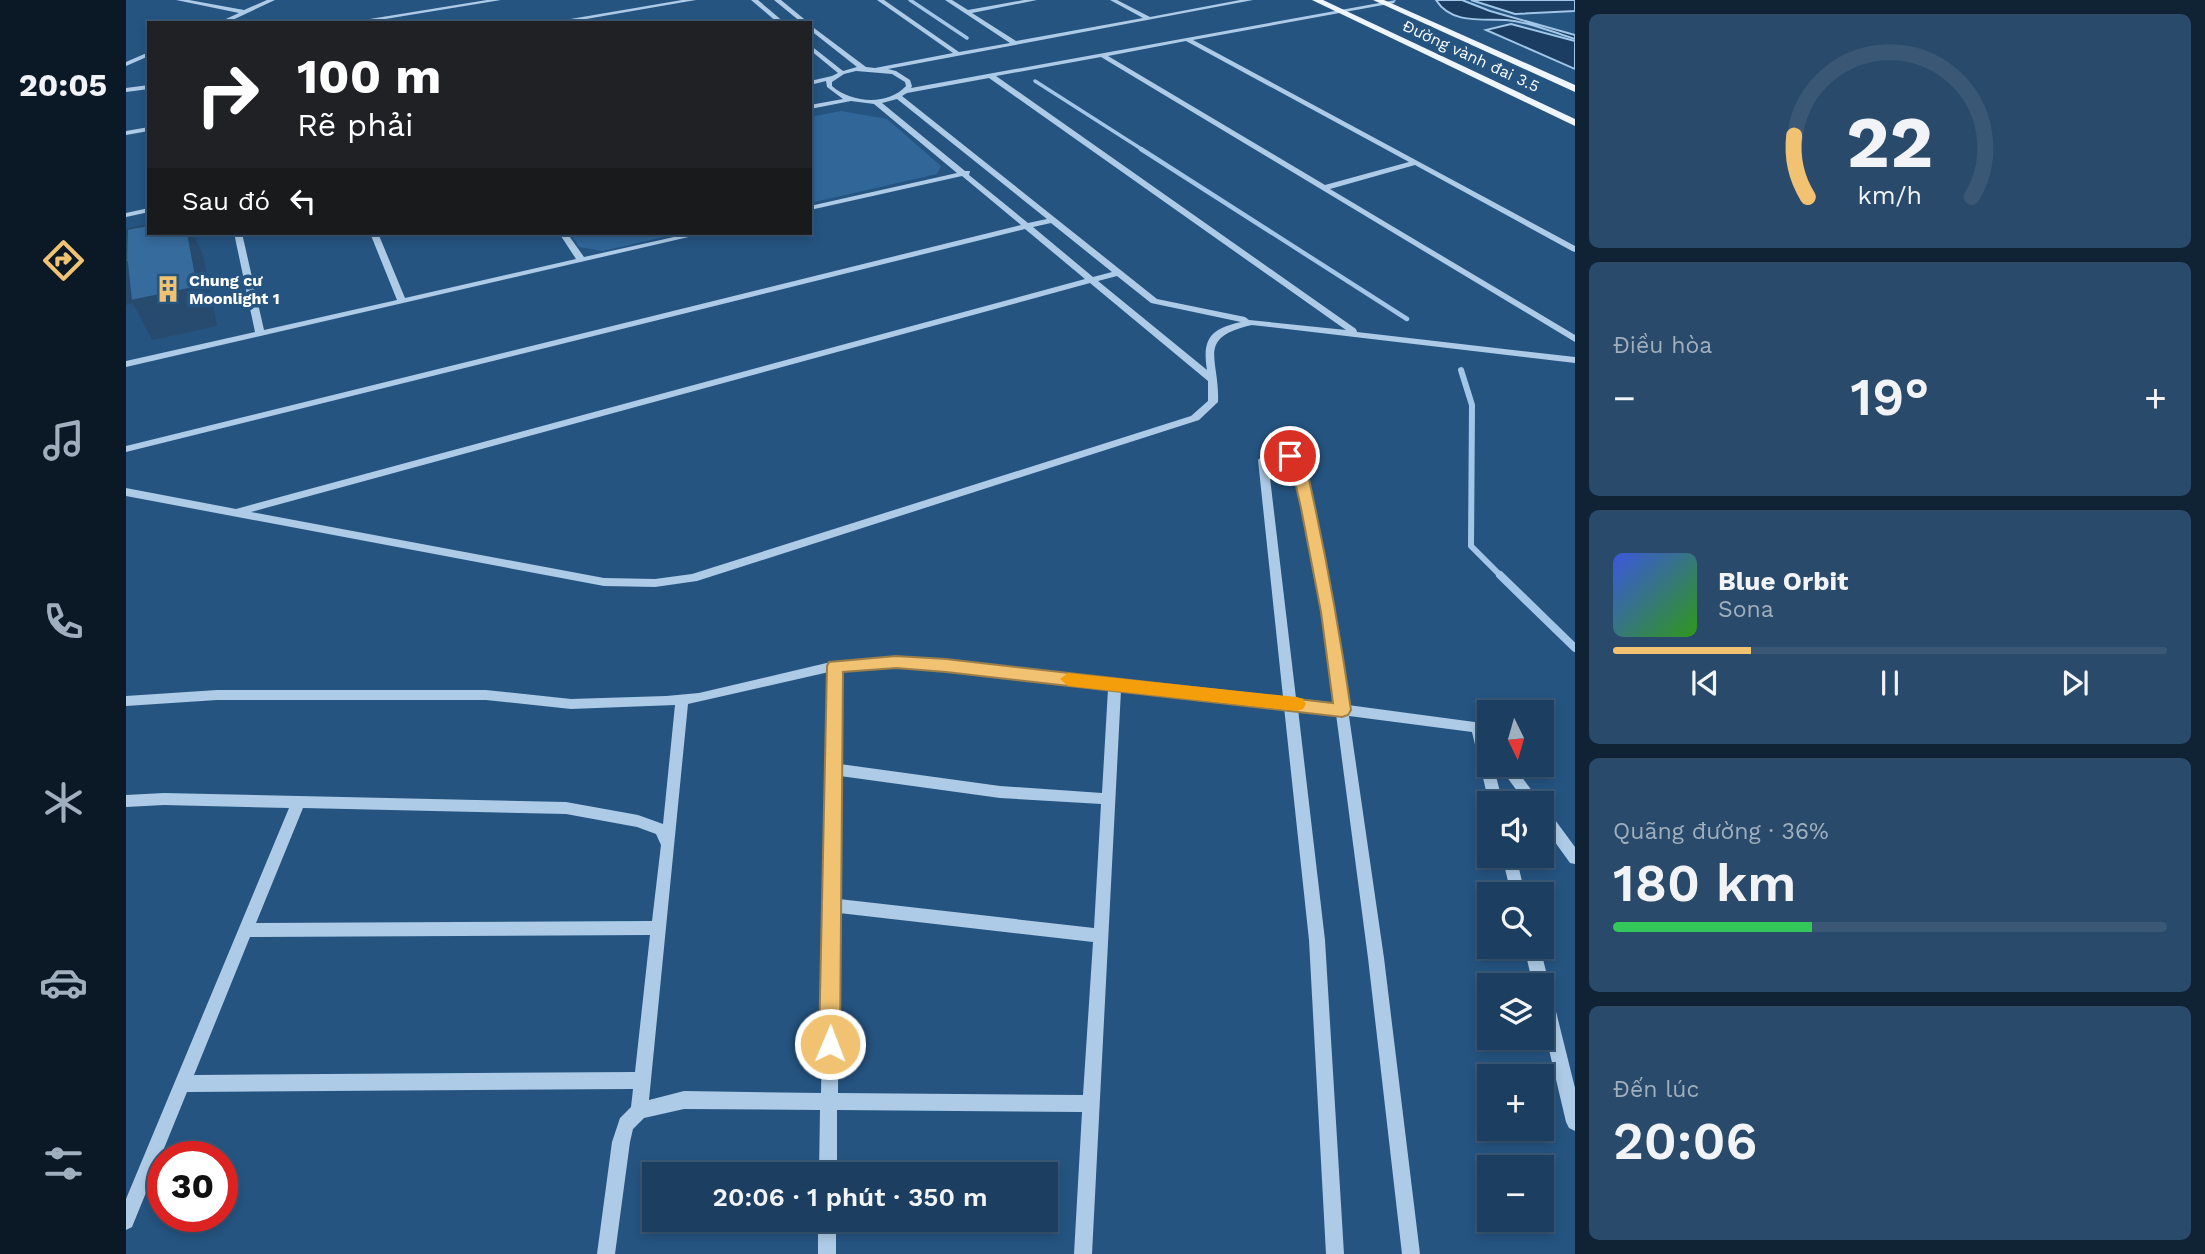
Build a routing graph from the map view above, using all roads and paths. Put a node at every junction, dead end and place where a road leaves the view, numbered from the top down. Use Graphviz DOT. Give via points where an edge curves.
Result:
graph roads {
  1 [pos="179,0"];
  2 [pos="272,0"];
  3 [pos="498,0"];
  4 [pos="693,0"];
  5 [pos="754,0"];
  6 [pos="777,0"];
  7 [pos="880,0"];
  8 [pos="948,0"];
  9 [pos="1034,0"];
  10 [pos="1114,0"];
  11 [pos="1250,0"];
  12 [pos="1316,0"];
  13 [pos="1329,0"];
  14 [pos="1386,1"];
  15 [pos="1343,10"];
  16 [pos="245,12"];
  17 [pos="967,12"];
  18 [pos="799,17"];
  19 [pos="1150,19"];
  20 [pos="225,21"];
  21 [pos="361,21"];
  22 [pos="562,21"];
  23 [pos="780,21"];
  24 [pos="785,21"];
  25 [pos="804,21"];
  26 [pos="812,29"];
  27 [pos="1186,39"];
  28 [pos="1016,44"];
  29 [pos="812,49"];
  30 [pos="958,54"];
  31 [pos="147,55"];
  32 [pos="1102,55"];
  33 [pos="126,64"];
  34 [pos="863,69"];
  35 [pos="877,69"];
  36 [pos="842,73"];
  37 [pos="990,75"];
  38 [pos="832,78"];
  39 [pos="1575,82"];
  40 [pos="812,83"];
  41 [pos="147,87"];
  42 [pos="1575,89"];
  43 [pos="126,90"];
  44 [pos="902,93"];
  45 [pos="851,99"];
  46 [pos="874,100"];
  47 [pos="812,107"];
  48 [pos="1575,115"];
  49 [pos="1575,123"];
  50 [pos="147,129"];
  51 [pos="126,133"];
  52 [pos="1415,163"];
  53 [pos="988,168"];
  54 [pos="964,173"];
  55 [pos="1324,188"];
  56 [pos="812,208"];
  57 [pos="147,211"];
  58 [pos="126,215"];
  59 [pos="1052,220"];
  60 [pos="1028,226"];
  61 [pos="237,235"];
  62 [pos="375,235"];
  63 [pos="564,235"];
  64 [pos="693,235"];
  65 [pos="1575,249"];
  66 [pos="581,260"];
  67 [pos="1118,273"];
  68 [pos="1094,279"];
  69 [pos="402,301"];
  70 [pos="1252,322"];
  71 [pos="260,333"];
  72 [pos="1356,333"];
  73 [pos="1575,339"];
  74 [pos="1575,360"];
  75 [pos="126,363"];
  76 [pos="1216,382"];
  77 [pos="126,449"];
  78 [pos="126,492"];
  79 [pos="235,512"];
  80 [pos="835,666"];
  81 [pos="1115,684"];
  82 [pos="682,700"];
  83 [pos="126,701"];
  84 [pos="1292,703"];
  85 [pos="1342,710"];
  86 [pos="1477,727"];
  87 [pos="833,769"];
  88 [pos="1514,777"];
  89 [pos="1525,791"];
  90 [pos="1109,799"];
  91 [pos="126,801"];
  92 [pos="298,802"];
  93 [pos="1554,830"];
  94 [pos="668,845"];
  95 [pos="1575,858"];
  96 [pos="832,905"];
  97 [pos="659,928"];
  98 [pos="246,930"];
  99 [pos="1102,936"];
  100 [pos="1554,1039"];
  101 [pos="642,1080"];
  102 [pos="183,1084"];
  103 [pos="829,1099"];
  104 [pos="1092,1104"];
  105 [pos="639,1111"];
  106 [pos="1575,1122"];
  107 [pos="828,1162"];
  108 [pos="126,1221"];
  109 [pos="827,1232"];
  110 [pos="606,1254"];
  111 [pos="827,1254"];
  112 [pos="1083,1254"];
  113 [pos="1335,1254"];
  114 [pos="1411,1254"];
  1 -- 16 [label="street"];
  2 -- 16 [label="street"];
  3 -- 21 [label="street"];
  4 -- 22 [label="street"];
  5 -- 23 [label="street"];
  6 -- 18 [label="street"];
  7 -- 30 [label="street"];
  8 -- 17 [label="street"];
  9 -- 17 [label="street"];
  10 -- 19 [label="street"];
  11 -- 19 [label="street"];
  12 -- 15 [label="main road, Đường vành đai 3.5"];
  13 -- 15 [label="main road, Đường vành đai 3.5"];
  14 -- 15 [label="street"];
  14 -- 39 [label="main road, Đường vành đai 3.5"];
  14 -- 42 [label="main road, Đường vành đai 3.5"];
  15 -- 27 [label="street"];
  15 -- 48 [label="main road, Đường vành đai 3.5"];
  15 -- 49 [label="main road, Đường vành đai 3.5"];
  16 -- 20 [label="street"];
  17 -- 28 [label="street"];
  18 -- 24 [label="street"];
  18 -- 25 [label="street"];
  19 -- 28 [label="street"];
  26 -- 34 [label="street"];
  27 -- 32 [label="street"];
  27 -- 52 [label="street"];
  28 -- 30 [label="street"];
  29 -- 36 [label="street"];
  30 -- 35 [label="street"];
  31 -- 33 [label="street"];
  32 -- 37 [label="street"];
  32 -- 55 [label="street"];
  34 -- 35 [label="street"];
  34 -- 36 [label="street"];
  35 -- 44 [label="street" via="902,76 909,86"];
  36 -- 38 [label="street"];
  37 -- 44 [label="street"];
  37 -- 72 [label="street"];
  38 -- 40 [label="street"];
  38 -- 45 [label="street" via="832,92"];
  41 -- 43 [label="street"];
  44 -- 46 [label="street"];
  44 -- 53 [label="street"];
  45 -- 46 [label="street"];
  45 -- 47 [label="street"];
  46 -- 54 [label="street"];
  50 -- 51 [label="street"];
  52 -- 55 [label="street"];
  52 -- 65 [label="street"];
  53 -- 54 [label="street"];
  53 -- 59 [label="street"];
  54 -- 56 [label="street"];
  54 -- 60 [label="street"];
  55 -- 73 [label="street"];
  57 -- 58 [label="street"];
  59 -- 60 [label="street"];
  59 -- 67 [label="street"];
  60 -- 68 [label="street"];
  60 -- 77 [label="street"];
  61 -- 71 [label="street"];
  62 -- 69 [label="street"];
  63 -- 66 [label="street"];
  64 -- 66 [label="street"];
  66 -- 69 [label="street"];
  67 -- 68 [label="street"];
  67 -- 70 [label="street" via="1164,305"];
  68 -- 76 [label="street"];
  68 -- 79 [label="street"];
  69 -- 71 [label="street"];
  70 -- 72 [label="street"];
  70 -- 76 [label="street" via="1233,325 1209,345"];
  71 -- 75 [label="street"];
  72 -- 74 [label="street"];
  76 -- 79 [label="street" via="1213,402 1195,418 693,578 604,582"];
  78 -- 79 [label="street"];
  80 -- 81 [label="street" via="934,664"];
  80 -- 82 [label="street"];
  80 -- 87 [label="street"];
  81 -- 84 [label="street"];
  81 -- 90 [label="street"];
  82 -- 83 [label="street" via="571,704 486,695 217,695"];
  82 -- 94 [label="street"];
  84 -- 85 [label="street"];
  84 -- 85 [label="street" via="1263,460 1275,455 1298,462"];
  84 -- 113 [label="street" via="1317,940"];
  85 -- 86 [label="street"];
  85 -- 114 [label="street"];
  87 -- 90 [label="street" via="1000,792"];
  87 -- 96 [label="street"];
  88 -- 89 [label="street"];
  90 -- 99 [label="street"];
  91 -- 92 [label="street"];
  92 -- 94 [label="street" via="566,808 638,821 661,830"];
  92 -- 98 [label="street"];
  93 -- 95 [label="street"];
  94 -- 97 [label="street"];
  96 -- 99 [label="street"];
  96 -- 103 [label="street"];
  97 -- 98 [label="street"];
  97 -- 101 [label="street"];
  98 -- 102 [label="street"];
  99 -- 104 [label="street"];
  100 -- 106 [label="street"];
  101 -- 102 [label="street"];
  101 -- 105 [label="street"];
  102 -- 108 [label="street"];
  103 -- 104 [label="street"];
  103 -- 105 [label="street" via="684,1100"];
  103 -- 107 [label="street"];
  104 -- 112 [label="street"];
  105 -- 110 [label="street" via="626,1124 621,1142"];
  109 -- 111 [label="street"];
}
